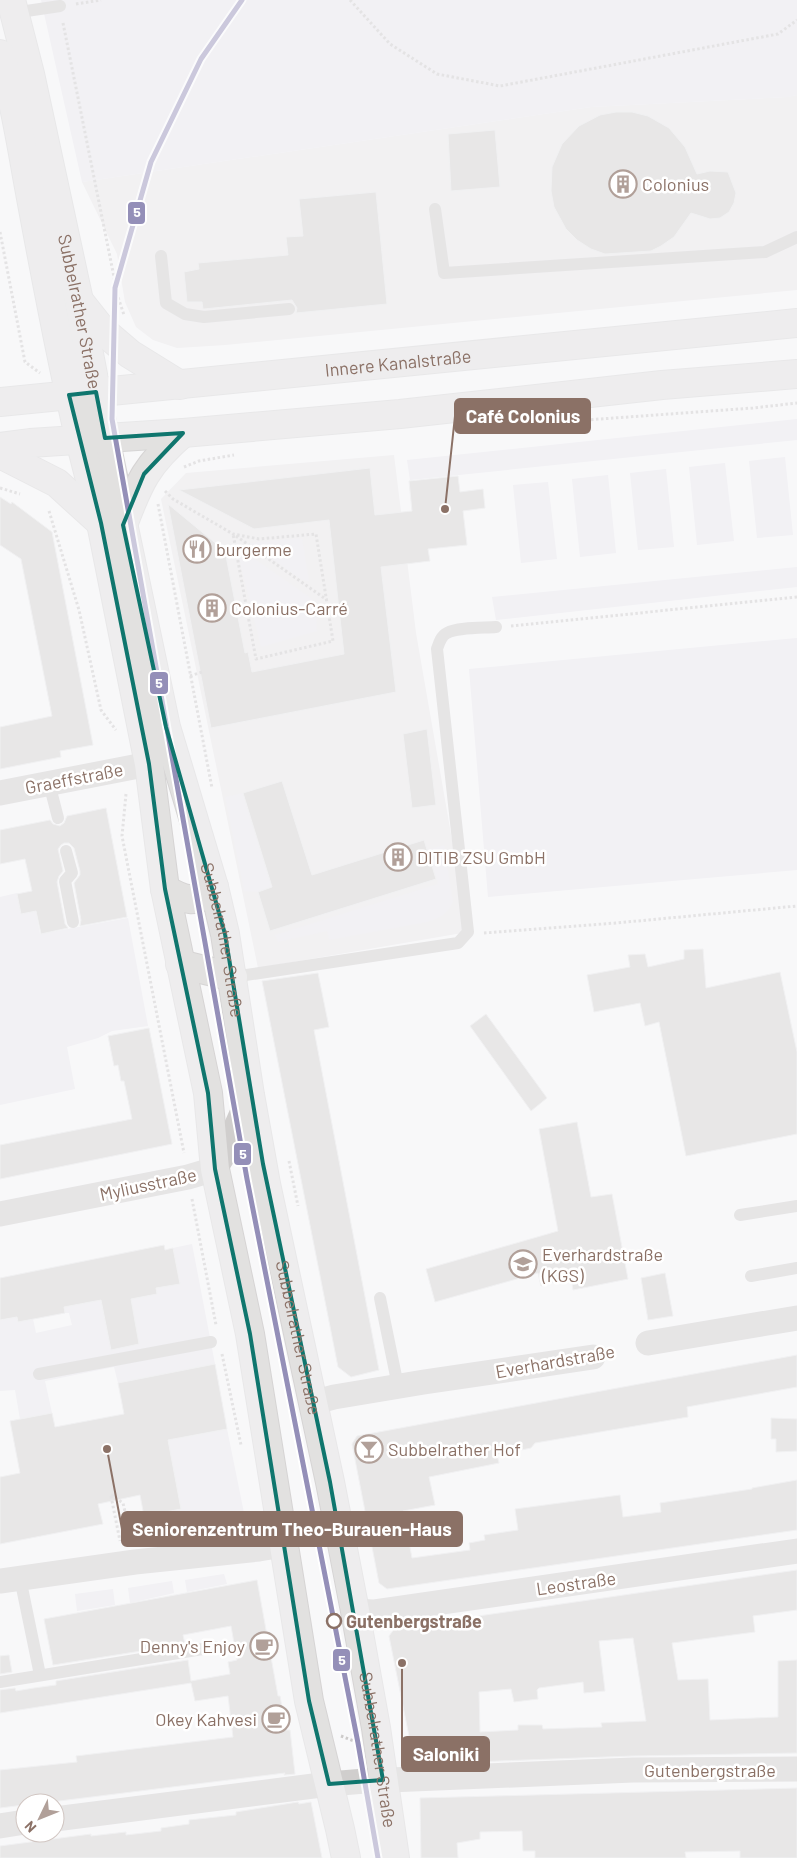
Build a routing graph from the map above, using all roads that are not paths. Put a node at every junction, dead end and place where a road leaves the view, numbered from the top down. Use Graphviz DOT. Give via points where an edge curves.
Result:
graph roads {
  1 [pos="60,6"];
  2 [pos="12,7"];
  3 [pos="0,54"];
  4 [pos="22,150"];
  5 [pos="435,209"];
  6 [pos="53,224"];
  7 [pos="797,237"];
  8 [pos="161,256"];
  9 [pos="79,301"];
  10 [pos="289,309"];
  11 [pos="797,323"];
  12 [pos="797,374"];
  13 [pos="180,385"];
  14 [pos="83,394"];
  15 [pos="0,402"];
  16 [pos="183,433"];
  17 [pos="92,439"];
  18 [pos="0,447"];
  19 [pos="0,454"];
  20 [pos="112,524"];
  21 [pos="496,627"];
  22 [pos="139,765"];
  23 [pos="49,783"];
  24 [pos="0,793"];
  25 [pos="58,818"];
  26 [pos="66,850"];
  27 [pos="214,887"];
  28 [pos="165,889"];
  29 [pos="73,922"];
  30 [pos="180,964"];
  31 [pos="233,977"];
  32 [pos="250,1095"];
  33 [pos="215,1169"];
  34 [pos="797,1206"];
  35 [pos="0,1214"];
  36 [pos="740,1215"];
  37 [pos="797,1268"];
  38 [pos="751,1276"];
  39 [pos="380,1298"];
  40 [pos="797,1318"];
  41 [pos="211,1342"];
  42 [pos="648,1343"];
  43 [pos="593,1357"];
  44 [pos="39,1374"];
  45 [pos="398,1386"];
  46 [pos="312,1403"];
  47 [pos="282,1545"];
  48 [pos="797,1551"];
  49 [pos="10,1579"];
  50 [pos="355,1611"];
  51 [pos="215,1647"];
  52 [pos="40,1675"];
  53 [pos="0,1682"];
  54 [pos="797,1769"];
  55 [pos="384,1780"];
  56 [pos="329,1784"];
  57 [pos="65,1818"];
  58 [pos="15,1824"];
  59 [pos="0,1826"];
  60 [pos="346,1858"];
  61 [pos="394,1858"];
  1 -- 2 [label="lane"];
  2 -- 6 [label="main road, Subbelrather Straße" via="30,74"];
  3 -- 4 [label="main road, Subbelrather Straße"];
  4 -- 6 [label="lane"];
  4 -- 14 [label="main road, Subbelrather Straße"];
  5 -- 7 [label="lane" via="444,273 764,252"];
  6 -- 9 [label="main road, Subbelrather Straße"];
  8 -- 10 [label="lane" via="166,303 184,314 204,317"];
  9 -- 13 [label="main road" via="130,354"];
  9 -- 14 [label="main road, Subbelrather Straße"];
  11 -- 13 [label="main road, Innere Kanalstraße"];
  12 -- 16 [label="main road"];
  13 -- 14 [label="main road, Innere Kanalstraße"];
  14 -- 15 [label="main road, Innere Kanalstraße"];
  14 -- 17 [label="main road, Subbelrather Straße"];
  16 -- 17 [label="main road"];
  16 -- 20 [label="main road" via="144,474"];
  17 -- 18 [label="main road"];
  17 -- 20 [label="main road, Subbelrather Straße"];
  19 -- 20 [label="main road" via="57,483"];
  20 -- 22 [label="main road, Subbelrather Straße"];
  20 -- 27 [label="main road, Subbelrather Straße" via="166,727"];
  21 -- 31 [label="lane" via="454,630 446,633 437,649 468,932 458,944"];
  22 -- 23 [label="street, Graeffstraße"];
  22 -- 28 [label="main road, Subbelrather Straße"];
  23 -- 24 [label="street, Graeffstraße"];
  23 -- 25 [label="lane"];
  26 -- 29 [label="lane" via="72,873 65,881"];
  27 -- 28 [label="main road" via="202,898 192,900 180,898"];
  27 -- 31 [label="main road, Subbelrather Straße"];
  28 -- 30 [label="main road, Subbelrather Straße"];
  30 -- 31 [label="main road"];
  30 -- 33 [label="main road, Subbelrather Straße" via="208,1092"];
  31 -- 32 [label="main road, Subbelrather Straße"];
  32 -- 33 [label="street, Myliusstraße"];
  32 -- 46 [label="main road, Subbelrather Straße"];
  33 -- 35 [label="street, Myliusstraße"];
  33 -- 47 [label="main road, Subbelrather Straße" via="250,1334"];
  34 -- 36 [label="lane"];
  37 -- 38 [label="lane"];
  39 -- 45 [label="lane"];
  40 -- 42 [label="street"];
  41 -- 44 [label="lane"];
  43 -- 45 [label="street, Everhardstraße"];
  45 -- 46 [label="street, Everhardstraße"];
  46 -- 50 [label="main road, Subbelrather Straße"];
  47 -- 49 [label="street"];
  47 -- 56 [label="main road, Subbelrather Straße" via="309,1701"];
  48 -- 50 [label="street, Leostraße" via="372,1612"];
  49 -- 52 [label="lane"];
  50 -- 55 [label="main road, Subbelrather Straße"];
  51 -- 52 [label="lane"];
  52 -- 53 [label="lane"];
  54 -- 55 [label="street, Gutenbergstraße" via="633,1770"];
  55 -- 56 [label="street, Gutenbergstraße"];
  55 -- 61 [label="main road, Subbelrather Straße"];
  56 -- 57 [label="street, Gutenbergstraße"];
  56 -- 60 [label="main road, Subbelrather Straße"];
  58 -- 59 [label="street"];
}
